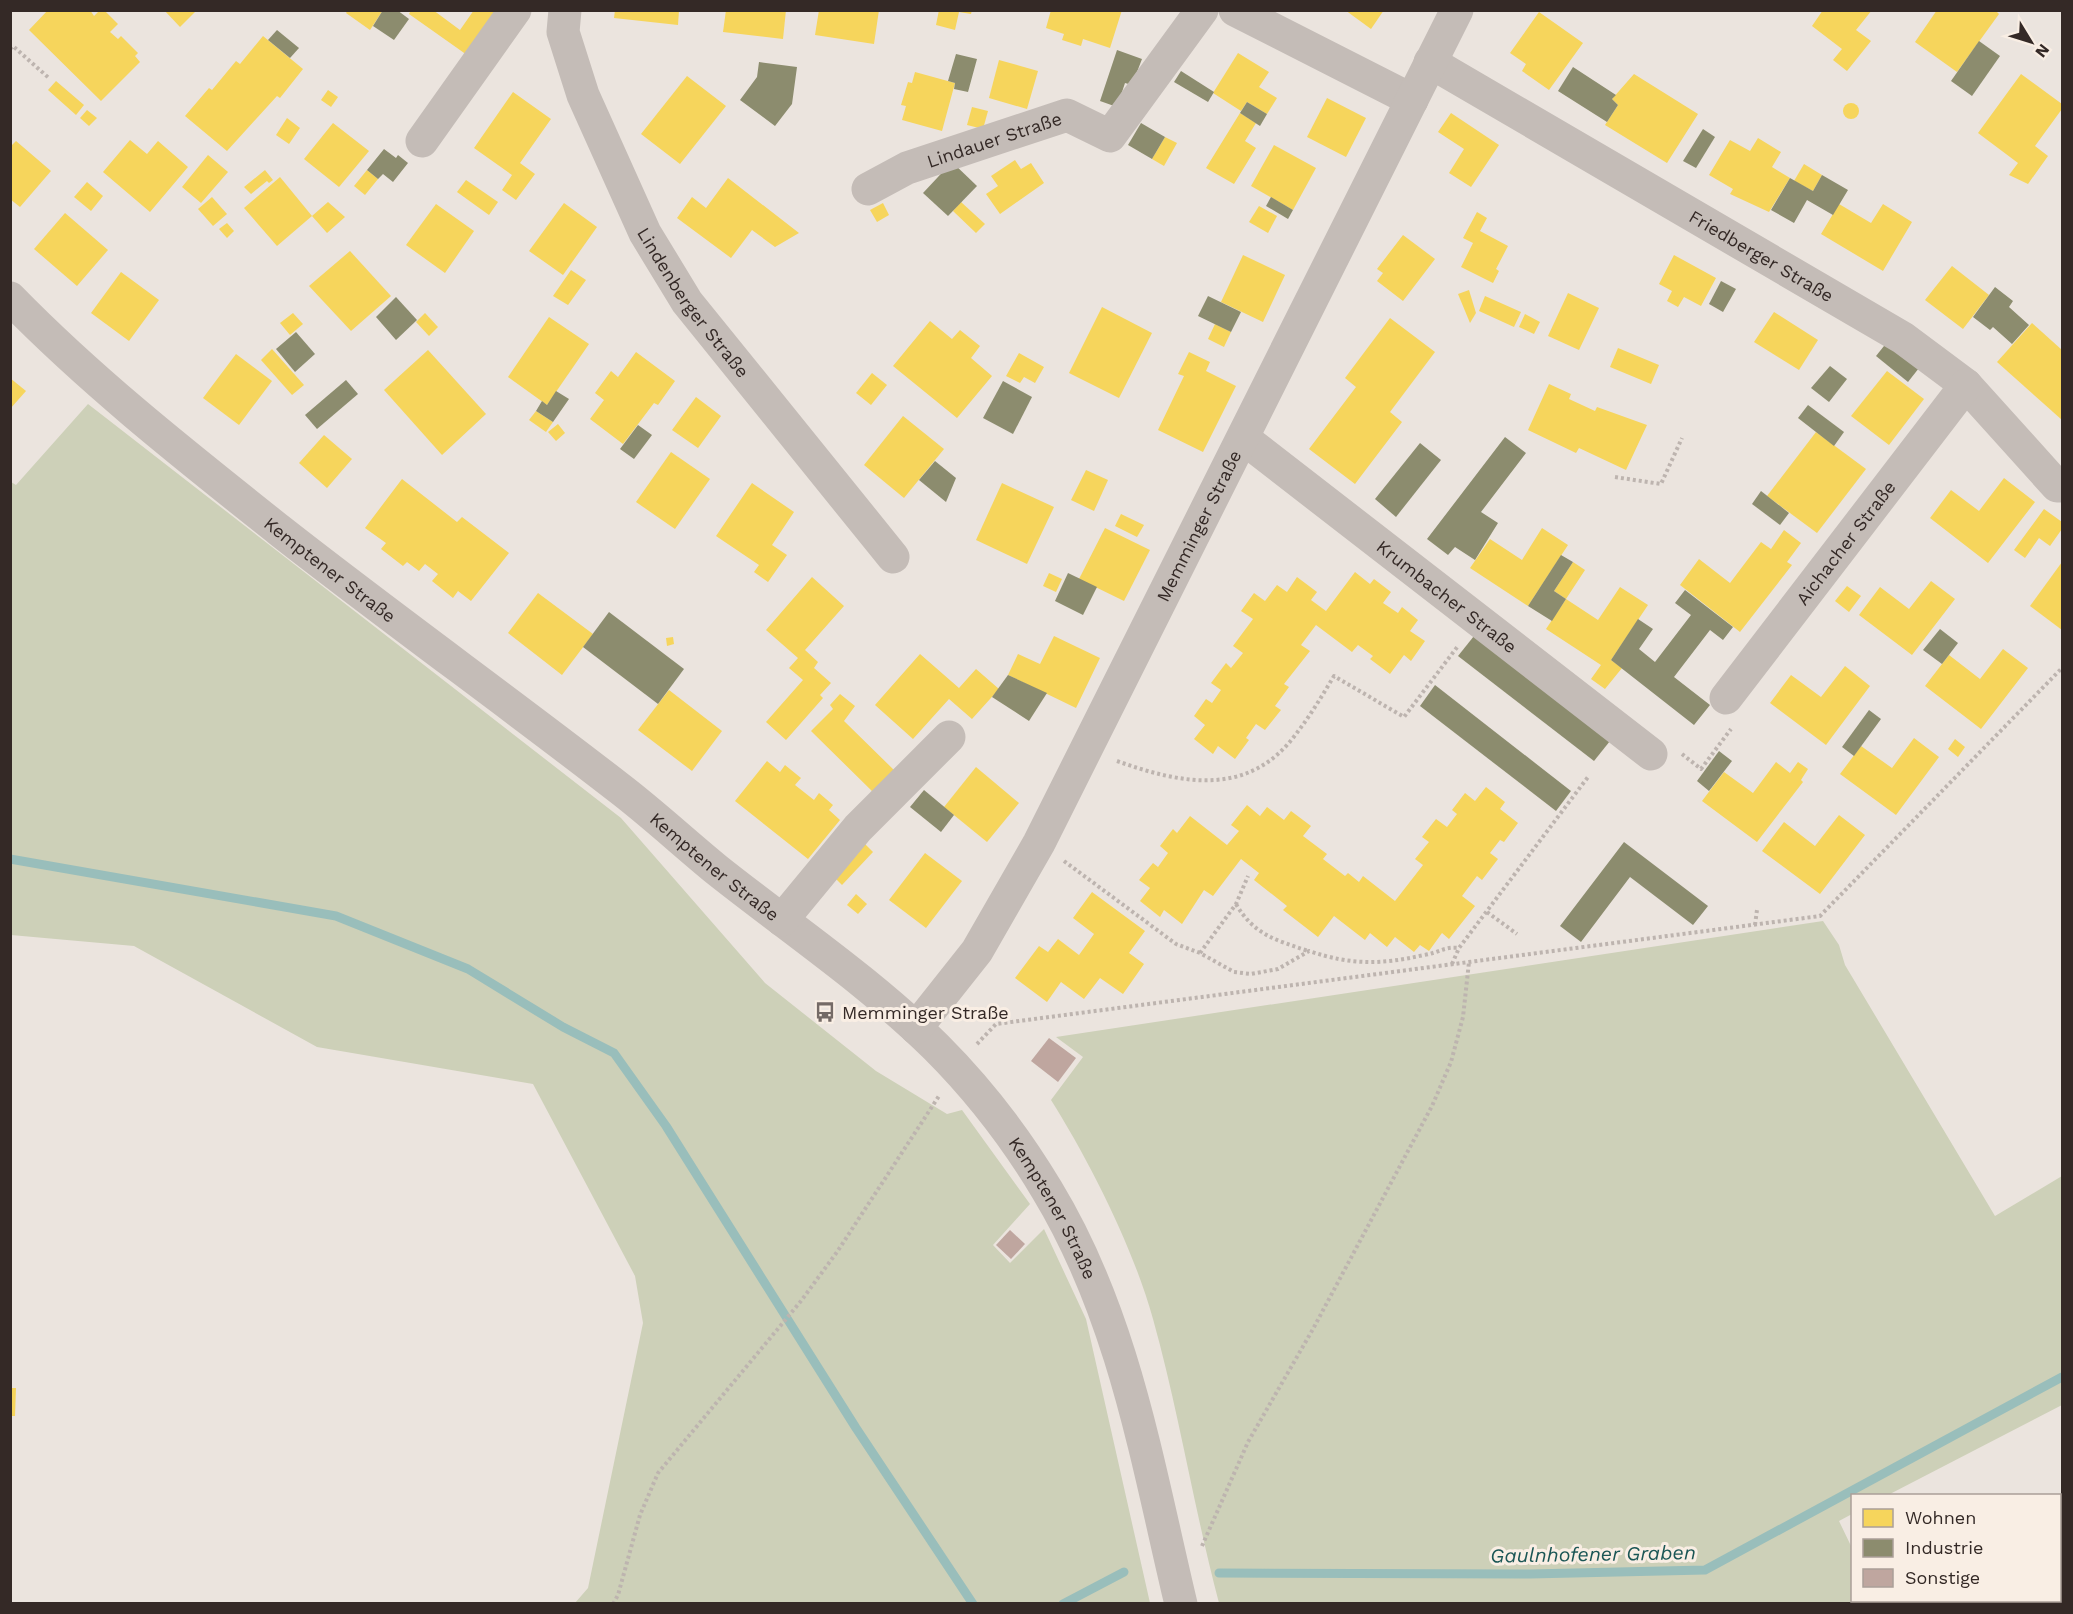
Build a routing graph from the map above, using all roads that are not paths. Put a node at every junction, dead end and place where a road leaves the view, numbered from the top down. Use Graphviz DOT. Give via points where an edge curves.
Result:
graph roads {
  1 [pos="515,10"];
  2 [pos="565,10"];
  3 [pos="1202,10"];
  4 [pos="1234,10"];
  5 [pos="1457,10"];
  6 [pos="1430,62"];
  7 [pos="1412,100"];
  8 [pos="422,141"];
  9 [pos="868,189"];
  10 [pos="10,298"];
  11 [pos="1966,385"];
  12 [pos="1243,438"];
  13 [pos="2062,486"];
  14 [pos="893,557"];
  15 [pos="1726,698"];
  16 [pos="949,737"];
  17 [pos="1651,754"];
  18 [pos="782,920"];
  19 [pos="916,1028"];
  20 [pos="1181,1604"];
  1 -- 8 [label="street"];
  2 -- 14 [label="street, Lindenberger Straße" via="563,32 583,95 645,233 687,302"];
  3 -- 9 [label="street, Lindauer Straße" via="1110,136 1067,115 907,168"];
  4 -- 7 [label="street"];
  5 -- 6 [label="street, Memminger Straße"];
  6 -- 7 [label="street, Memminger Straße"];
  6 -- 11 [label="street, Friedberger Straße" via="1903,338"];
  7 -- 12 [label="street, Memminger Straße"];
  10 -- 18 [label="street, Kemptener Straße" via="101,384 211,476 621,790"];
  11 -- 13 [label="street, Friedberger Straße" via="2057,486"];
  11 -- 15 [label="street, Aichacher Straße"];
  12 -- 17 [label="street, Krumbacher Straße"];
  12 -- 19 [label="street, Memminger Straße" via="1039,843 976,951"];
  16 -- 18 [label="street" via="858,828"];
  18 -- 19 [label="street, Kemptener Straße"];
  19 -- 20 [label="street, Kemptener Straße" via="958,1070 1019,1145 1077,1243 1097,1287 1125,1369"];
}
